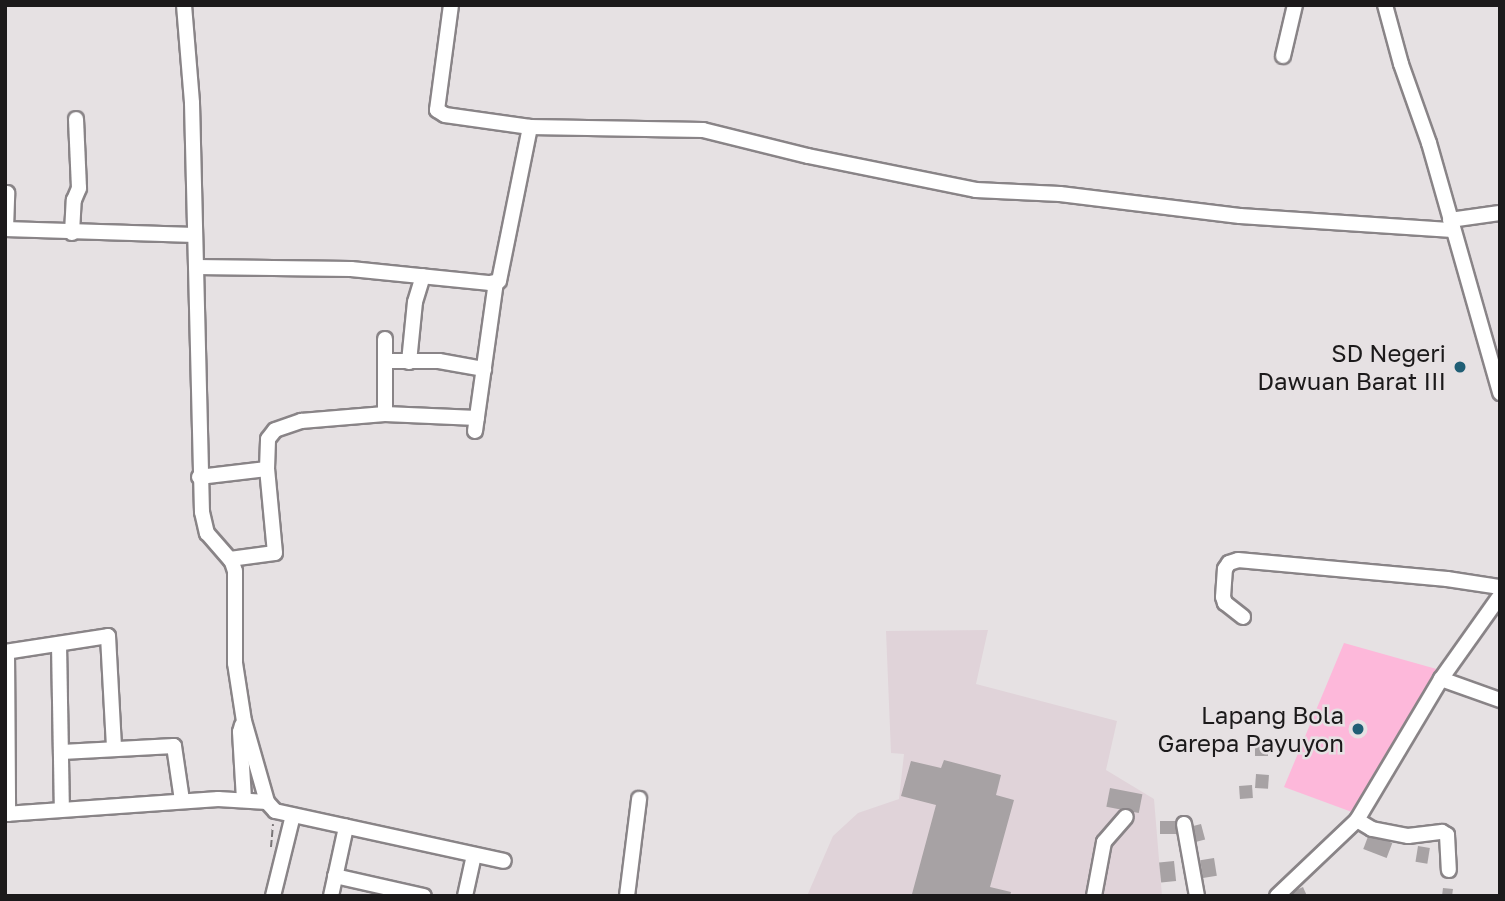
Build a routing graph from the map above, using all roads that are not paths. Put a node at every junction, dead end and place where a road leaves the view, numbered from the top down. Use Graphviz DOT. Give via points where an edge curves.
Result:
graph roads {
  1 [pos="184,5"];
  2 [pos="452,5"];
  3 [pos="1295,5"];
  4 [pos="1385,5"];
  5 [pos="1283,56"];
  6 [pos="76,120"];
  7 [pos="530,127"];
  8 [pos="7,193"];
  9 [pos="1500,213"];
  10 [pos="1452,225"];
  11 [pos="5,229"];
  12 [pos="72,233"];
  13 [pos="195,235"];
  14 [pos="196,267"];
  15 [pos="422,276"];
  16 [pos="496,282"];
  17 [pos="385,338"];
  18 [pos="385,361"];
  19 [pos="409,362"];
  20 [pos="484,369"];
  21 [pos="1500,393"];
  22 [pos="385,414"];
  23 [pos="267,469"];
  24 [pos="199,477"];
  25 [pos="230,559"];
  26 [pos="1500,587"];
  27 [pos="1500,596"];
  28 [pos="1243,617"];
  29 [pos="59,644"];
  30 [pos="6,652"];
  31 [pos="1441,679"];
  32 [pos="1500,700"];
  33 [pos="244,720"];
  34 [pos="114,748"];
  35 [pos="62,752"];
  36 [pos="639,799"];
  37 [pos="182,800"];
  38 [pos="244,800"];
  39 [pos="271,807"];
  40 [pos="62,809"];
  41 [pos="6,814"];
  42 [pos="293,815"];
  43 [pos="1126,817"];
  44 [pos="1357,820"];
  45 [pos="1184,824"];
  46 [pos="346,827"];
  47 [pos="474,855"];
  48 [pos="503,861"];
  49 [pos="1449,870"];
  50 [pos="335,876"];
  51 [pos="274,896"];
  52 [pos="331,896"];
  53 [pos="424,896"];
  54 [pos="465,896"];
  55 [pos="627,896"];
  56 [pos="1094,896"];
  57 [pos="1197,896"];
  58 [pos="1277,896"];
  1 -- 13 [label="street"];
  2 -- 7 [label="street" via="437,110"];
  3 -- 5 [label="street"];
  4 -- 10 [label="street"];
  6 -- 12 [label="street" via="79,188"];
  7 -- 10 [label="street" via="703,130 976,190 1060,194 1240,216"];
  7 -- 16 [label="street" via="502,279"];
  8 -- 11 [label="street"];
  9 -- 10 [label="street"];
  10 -- 21 [label="street"];
  11 -- 12 [label="street"];
  12 -- 13 [label="street"];
  13 -- 14 [label="street"];
  14 -- 15 [label="street"];
  14 -- 24 [label="street"];
  15 -- 16 [label="street"];
  15 -- 19 [label="street"];
  16 -- 20 [label="street"];
  17 -- 18 [label="street"];
  18 -- 19 [label="street"];
  18 -- 22 [label="street"];
  19 -- 20 [label="street" via="439,361"];
  20 -- 22 [label="street" via="476,424"];
  22 -- 23 [label="street" via="315,419 282,427 268,439"];
  23 -- 24 [label="street"];
  23 -- 25 [label="street" via="275,553"];
  24 -- 25 [label="street" via="207,533"];
  25 -- 33 [label="street" via="235,663"];
  26 -- 28 [label="street" via="1238,560 1225,569 1223,597"];
  27 -- 31 [label="street"];
  29 -- 30 [label="street"];
  29 -- 34 [label="street" via="104,635 109,639"];
  29 -- 35 [label="street"];
  30 -- 41 [label="street"];
  31 -- 32 [label="street"];
  31 -- 44 [label="street"];
  33 -- 38 [label="street" via="240,732"];
  33 -- 39 [label="street"];
  34 -- 35 [label="street"];
  34 -- 37 [label="street" via="174,746"];
  35 -- 40 [label="street"];
  36 -- 55 [label="street"];
  37 -- 38 [label="street"];
  37 -- 40 [label="street"];
  38 -- 39 [label="street"];
  39 -- 42 [label="street"];
  40 -- 41 [label="street"];
  42 -- 46 [label="street"];
  42 -- 51 [label="street"];
  43 -- 56 [label="street" via="1104,842"];
  44 -- 49 [label="street" via="1372,829 1408,836 1442,832 1447,835"];
  44 -- 58 [label="street"];
  45 -- 57 [label="street"];
  46 -- 47 [label="street"];
  46 -- 50 [label="street"];
  47 -- 48 [label="street"];
  47 -- 54 [label="street"];
  50 -- 52 [label="street"];
  50 -- 53 [label="street"];
}
